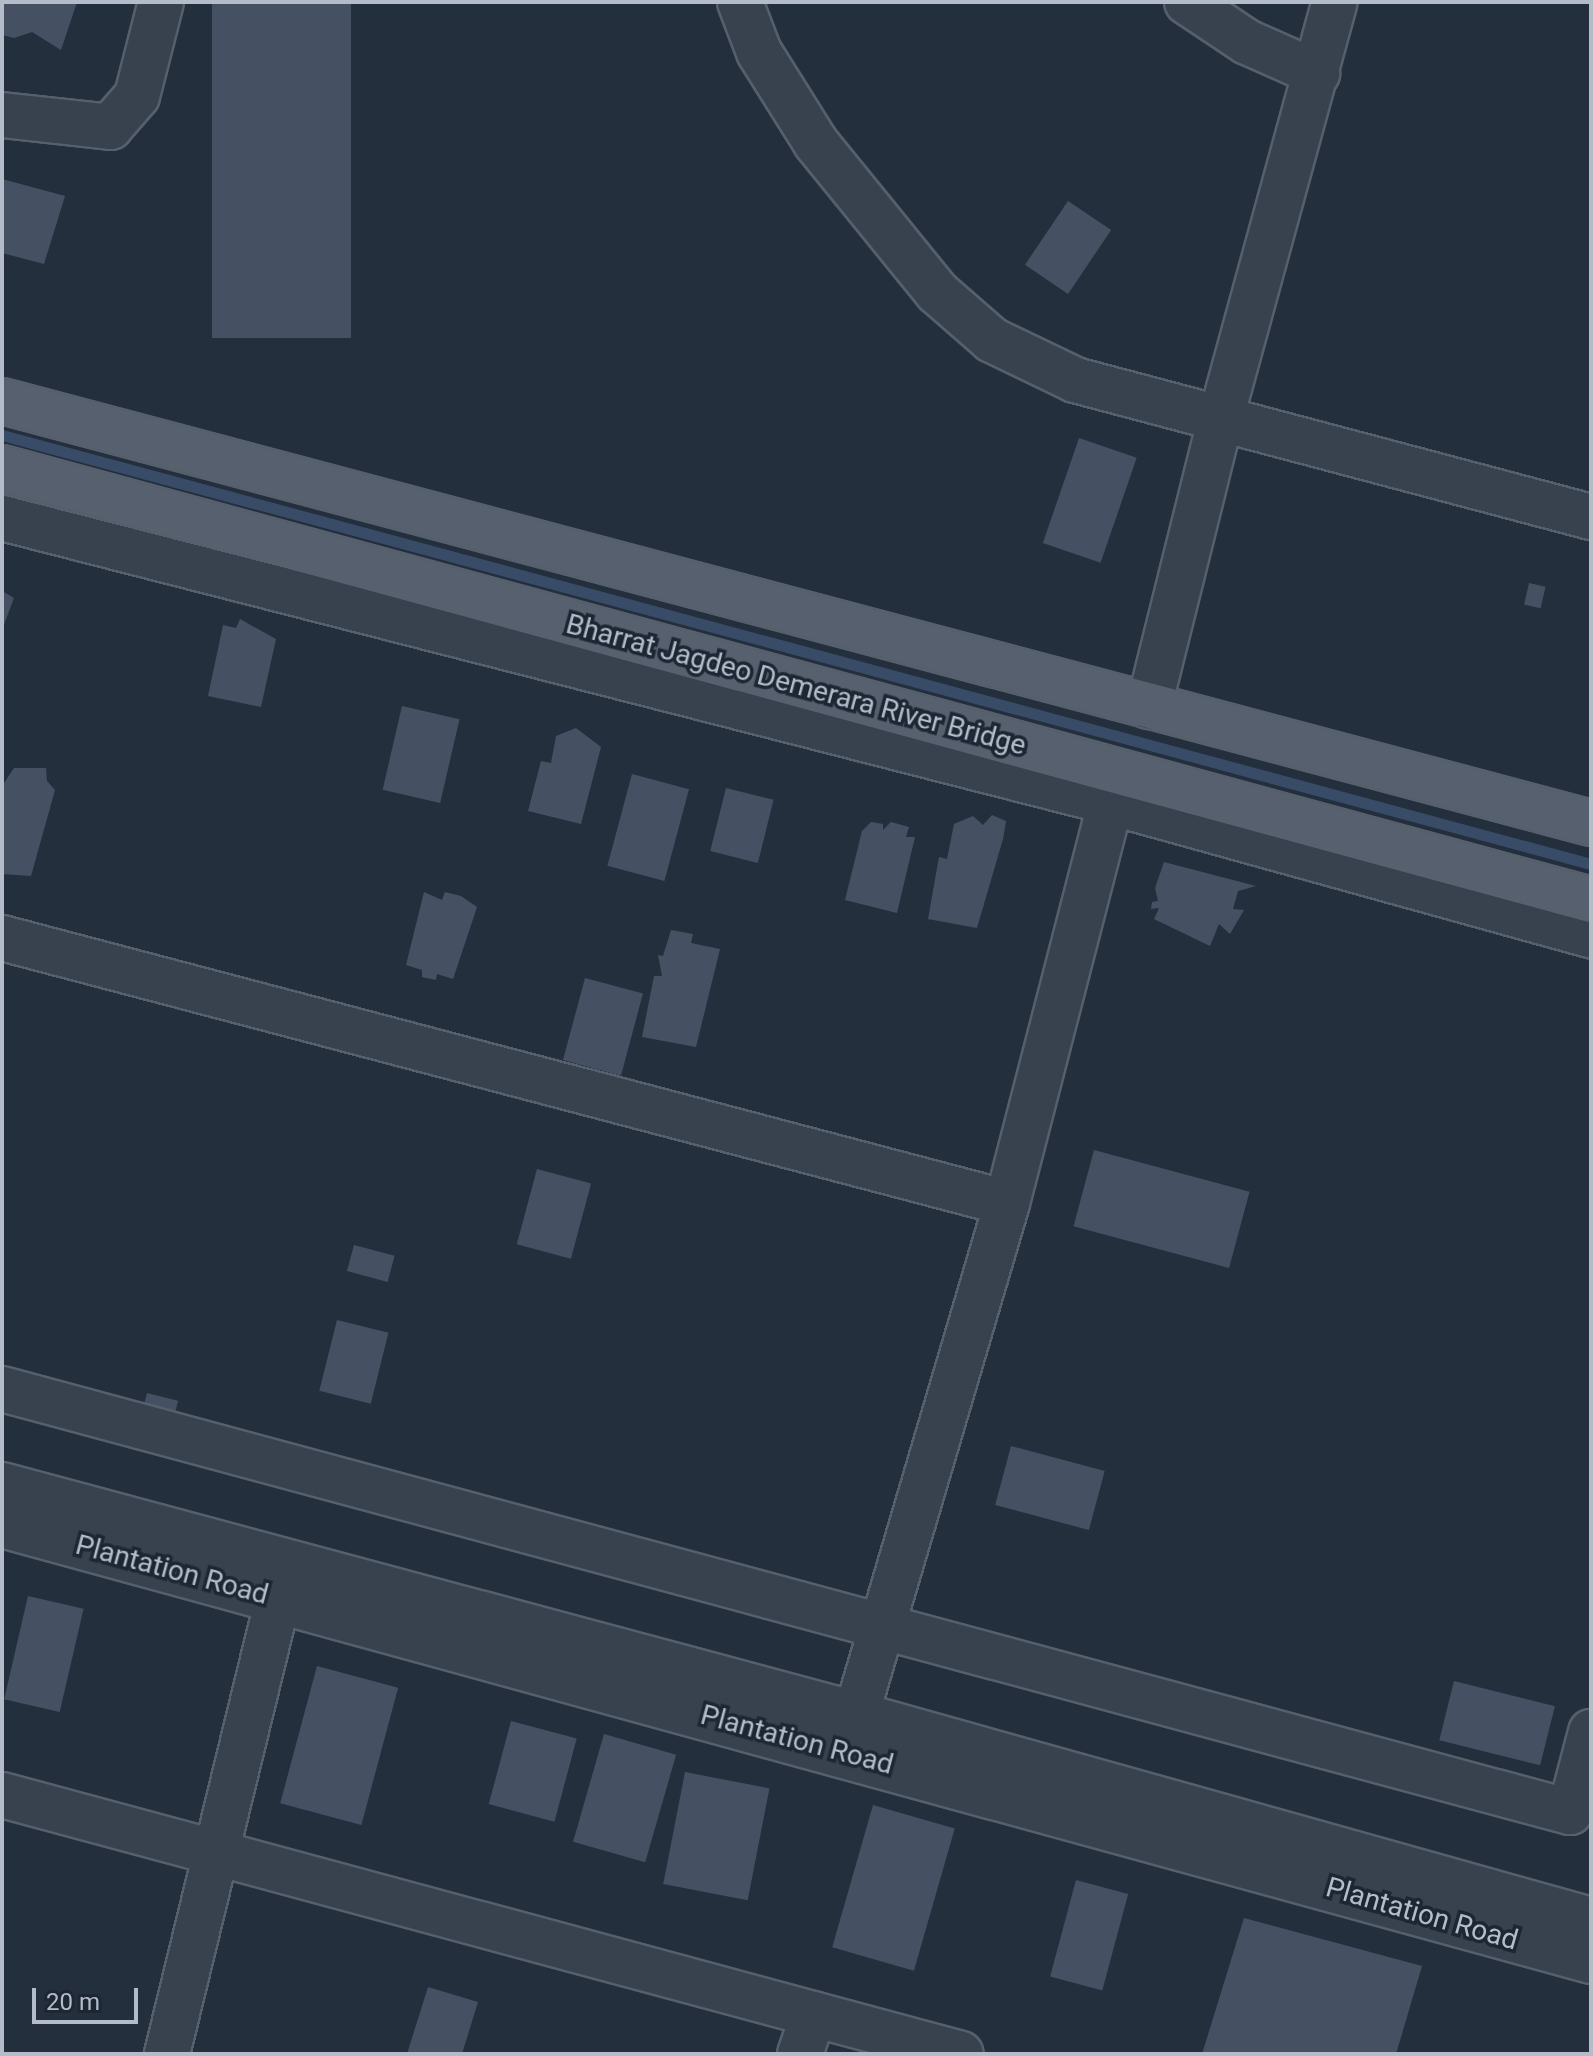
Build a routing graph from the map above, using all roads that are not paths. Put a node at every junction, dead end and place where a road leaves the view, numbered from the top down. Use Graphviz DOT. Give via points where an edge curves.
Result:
graph roads {
  1 [pos="161,2"];
  2 [pos="740,2"];
  3 [pos="1187,2"];
  4 [pos="1335,2"];
  5 [pos="1317,73"];
  6 [pos="2,115"];
  7 [pos="2,401"];
  8 [pos="1220,421"];
  9 [pos="2,468"];
  10 [pos="1591,517"];
  11 [pos="2,518"];
  12 [pos="1149,706"];
  13 [pos="1114,788"];
  14 [pos="1591,823"];
  15 [pos="1591,900"];
  16 [pos="1591,935"];
  17 [pos="2,938"];
  18 [pos="1007,1203"];
  19 [pos="2,1389"];
  20 [pos="2,1485"];
  21 [pos="2,1525"];
  22 [pos="278,1598"];
  23 [pos="881,1629"];
  24 [pos="1591,1732"];
  25 [pos="850,1733"];
  26 [pos="2,1795"];
  27 [pos="216,1852"];
  28 [pos="1591,1920"];
  29 [pos="1591,1961"];
  30 [pos="807,2034"];
  31 [pos="167,2054"];
  32 [pos="961,2054"];
  1 -- 6 [label="street" via="137,96 110,127"];
  2 -- 8 [label="street" via="759,52 816,143 937,292 992,340 1075,380"];
  3 -- 5 [label="street" via="1247,42"];
  4 -- 5 [label="street"];
  5 -- 8 [label="street"];
  7 -- 12 [label="main road"];
  8 -- 10 [label="street"];
  8 -- 12 [label="street"];
  9 -- 13 [label="main road, Bharrat Jagdeo Demerara River Bridge"];
  11 -- 13 [label="street"];
  12 -- 14 [label="main road"];
  13 -- 15 [label="main road, Bharrat Jagdeo Demerara River Bridge"];
  13 -- 16 [label="street"];
  13 -- 18 [label="street"];
  17 -- 18 [label="street"];
  18 -- 23 [label="street"];
  19 -- 23 [label="street"];
  20 -- 25 [label="street, Plantation Road"];
  21 -- 22 [label="street, Plantation Road"];
  22 -- 25 [label="street, Plantation Road"];
  22 -- 27 [label="street"];
  23 -- 24 [label="street" via="1570,1812"];
  23 -- 25 [label="street"];
  25 -- 28 [label="street, Plantation Road"];
  25 -- 29 [label="street, Plantation Road"];
  26 -- 27 [label="street"];
  27 -- 30 [label="street"];
  27 -- 31 [label="street"];
  30 -- 32 [label="street"];
}
